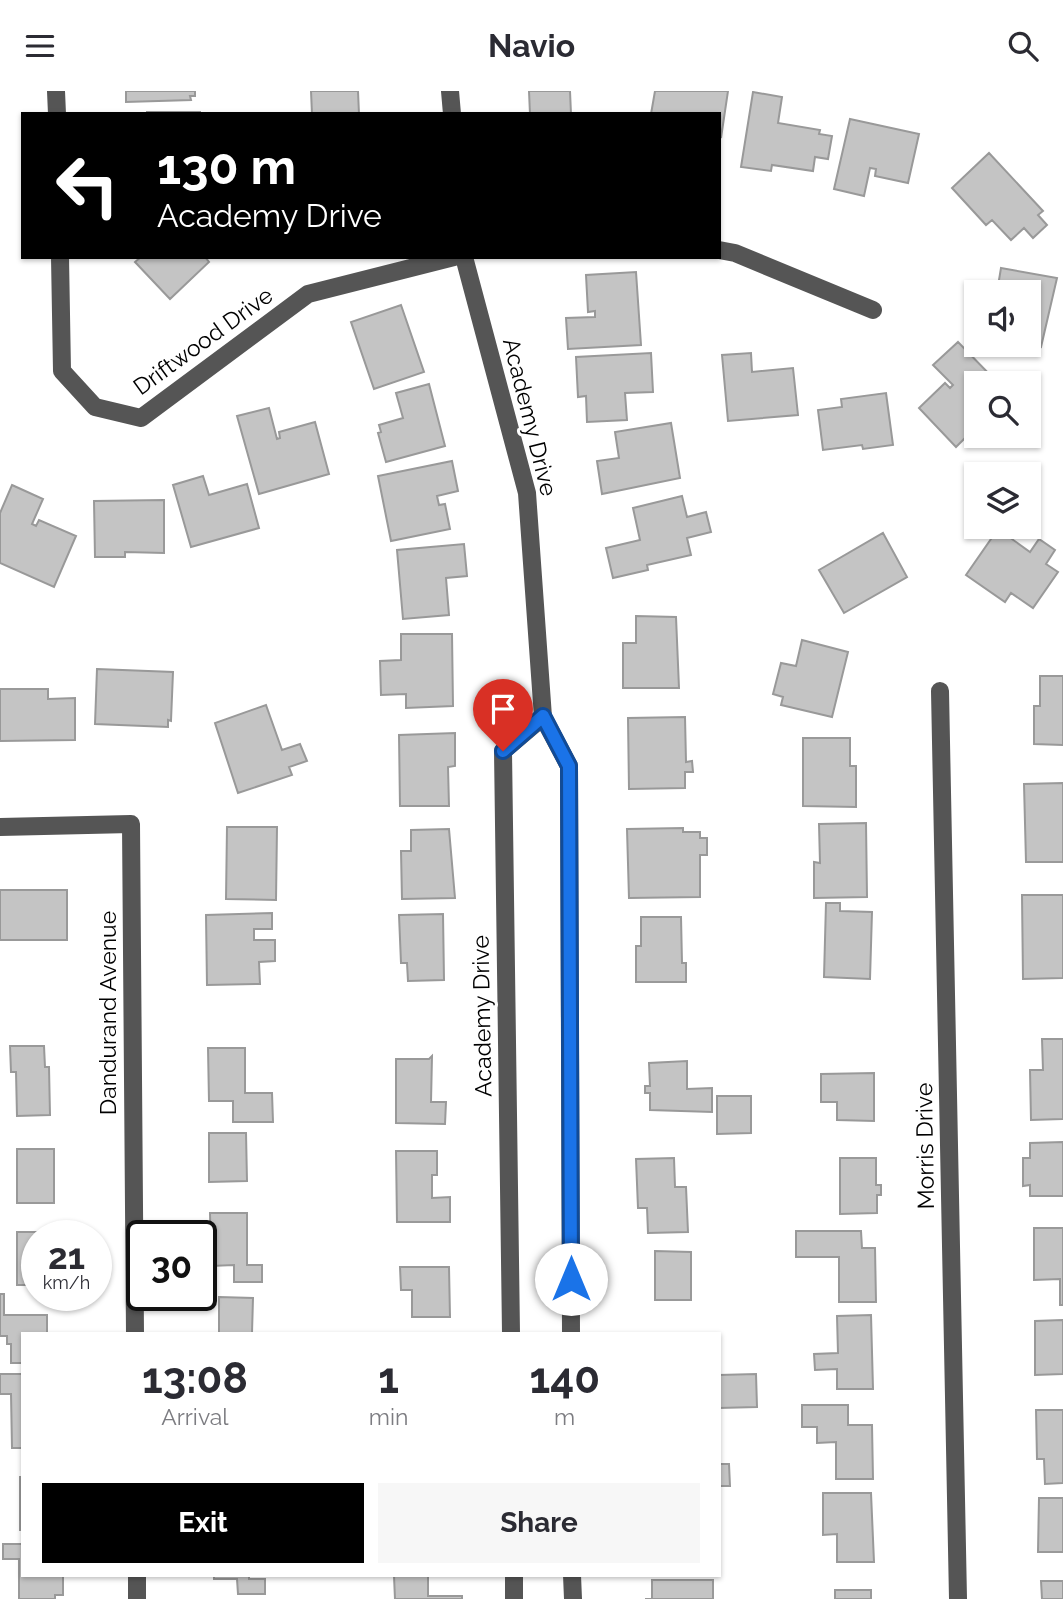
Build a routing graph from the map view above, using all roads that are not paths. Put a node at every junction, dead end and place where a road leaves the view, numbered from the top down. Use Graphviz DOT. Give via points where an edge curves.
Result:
graph roads {
  1 [pos="56,91"];
  2 [pos="450,91"];
  3 [pos="57,112"];
  4 [pos="452,112"];
  5 [pos="721,250"];
  6 [pos="60,259"];
  7 [pos="446,259"];
  8 [pos="465,259"];
  9 [pos="873,310"];
  10 [pos="940,691"];
  11 [pos="543,716"];
  12 [pos="0,828"];
  13 [pos="135,1332"];
  14 [pos="511,1332"];
  15 [pos="571,1332"];
  16 [pos="137,1577"];
  17 [pos="514,1577"];
  18 [pos="572,1577"];
  19 [pos="137,1599"];
  20 [pos="514,1599"];
  21 [pos="573,1599"];
  22 [pos="958,1599"];
  1 -- 3 [label="street"];
  2 -- 4 [label="street"];
  5 -- 9 [label="street"];
  6 -- 7 [label="street, Driftwood Drive" via="62,371 95,407 141,418 308,294"];
  8 -- 11 [label="street, Academy Drive" via="527,493"];
  10 -- 22 [label="street, Morris Drive"];
  11 -- 14 [label="street, Academy Drive" via="503,751"];
  11 -- 15 [label="street, Academy Drive" via="569,766"];
  12 -- 13 [label="street, Dandurand Avenue" via="131,824"];
  16 -- 19 [label="street"];
  17 -- 20 [label="street"];
  18 -- 21 [label="street"];
}
